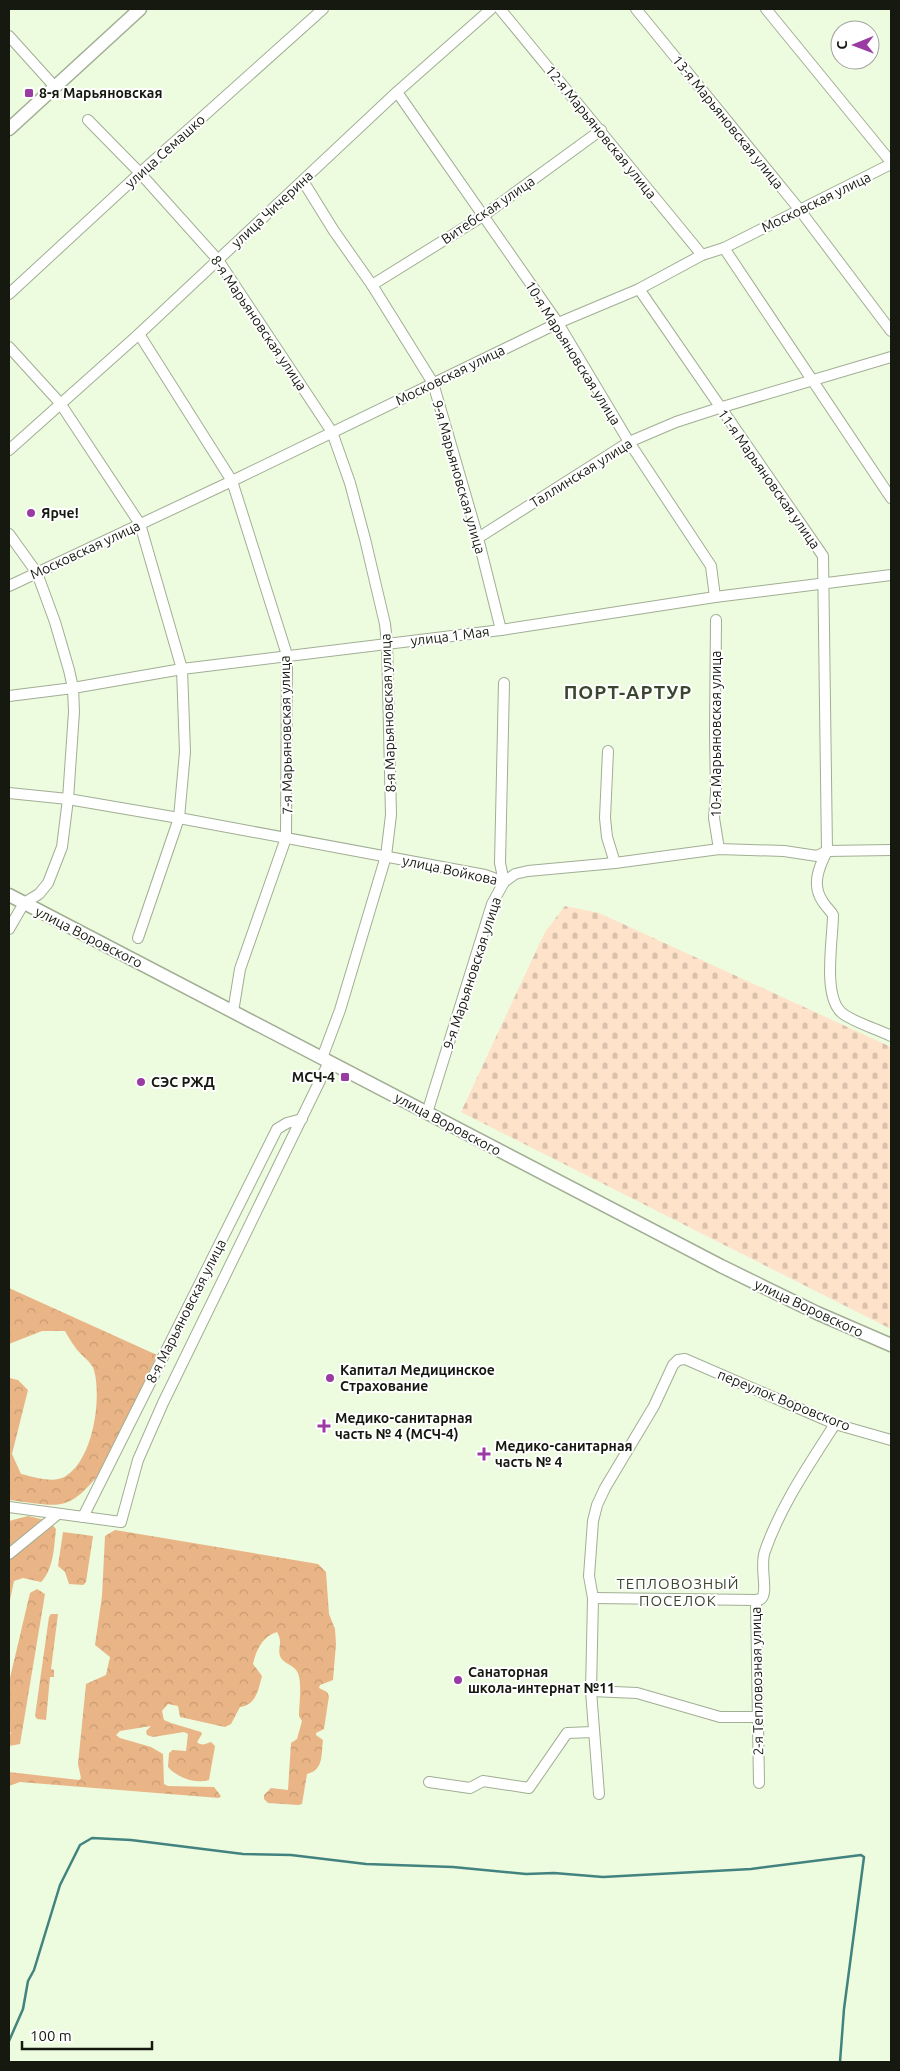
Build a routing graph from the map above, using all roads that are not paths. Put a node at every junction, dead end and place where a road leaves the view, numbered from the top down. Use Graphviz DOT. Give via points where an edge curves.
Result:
graph roads {
  1 [pos="140,9"];
  2 [pos="323,9"];
  3 [pos="491,9"];
  4 [pos="500,9"];
  5 [pos="636,9"];
  6 [pos="766,9"];
  7 [pos="9,36"];
  8 [pos="55,87"];
  9 [pos="397,92"];
  10 [pos="88,120"];
  11 [pos="9,129"];
  12 [pos="601,130"];
  13 [pos="891,163"];
  14 [pos="140,173"];
  15 [pos="303,181"];
  16 [pos="799,209"];
  17 [pos="483,216"];
  18 [pos="724,248"];
  19 [pos="702,255"];
  20 [pos="218,260"];
  21 [pos="372,285"];
  22 [pos="639,289"];
  23 [pos="9,294"];
  24 [pos="558,323"];
  25 [pos="891,332"];
  26 [pos="139,334"];
  27 [pos="9,347"];
  28 [pos="891,357"];
  29 [pos="811,381"];
  30 [pos="433,383"];
  31 [pos="60,403"];
  32 [pos="719,408"];
  33 [pos="332,432"];
  34 [pos="629,442"];
  35 [pos="9,450"];
  36 [pos="232,481"];
  37 [pos="891,498"];
  38 [pos="140,524"];
  39 [pos="9,534"];
  40 [pos="478,538"];
  41 [pos="37,573"];
  42 [pos="891,575"];
  43 [pos="824,584"];
  44 [pos="9,586"];
  45 [pos="715,597"];
  46 [pos="716,620"];
  47 [pos="501,630"];
  48 [pos="387,643"];
  49 [pos="287,655"];
  50 [pos="182,669"];
  51 [pos="504,682"];
  52 [pos="73,688"];
  53 [pos="9,696"];
  54 [pos="608,751"];
  55 [pos="9,793"];
  56 [pos="68,799"];
  57 [pos="179,818"];
  58 [pos="286,838"];
  59 [pos="719,849"];
  60 [pos="891,850"];
  61 [pos="827,851"];
  62 [pos="386,856"];
  63 [pos="808,856"];
  64 [pos="615,863"];
  65 [pos="818,870"];
  66 [pos="504,882"];
  67 [pos="9,895"];
  68 [pos="24,903"];
  69 [pos="9,929"];
  70 [pos="138,938"];
  71 [pos="233,1012"];
  72 [pos="891,1036"];
  73 [pos="325,1060"];
  74 [pos="427,1113"];
  75 [pos="302,1119"];
  76 [pos="891,1345"];
  77 [pos="835,1424"];
  78 [pos="891,1440"];
  79 [pos="9,1507"];
  80 [pos="58,1514"];
  81 [pos="83,1517"];
  82 [pos="9,1554"];
  83 [pos="593,1598"];
  84 [pos="756,1600"];
  85 [pos="591,1691"];
  86 [pos="757,1717"];
  87 [pos="594,1732"];
  88 [pos="429,1782"];
  89 [pos="759,1783"];
  90 [pos="599,1794"];
  1 -- 8 [label="main road"];
  2 -- 14 [label="street, улица Семашко"];
  3 -- 9 [label="street, улица Чичерина"];
  4 -- 12 [label="street, 12-я Марьяновская улица"];
  5 -- 16 [label="street, 13-я Марьяновская улица"];
  6 -- 13 [label="street"];
  7 -- 8 [label="street"];
  8 -- 11 [label="main road"];
  9 -- 15 [label="street, улица Чичерина"];
  9 -- 17 [label="street, 10-я Марьяновская улица"];
  10 -- 14 [label="street, 8-я Марьяновская улица"];
  12 -- 17 [label="street, Витебская улица"];
  12 -- 19 [label="street, 12-я Марьяновская улица"];
  13 -- 16 [label="street, Московская улица"];
  14 -- 20 [label="street, 8-я Марьяновская улица"];
  14 -- 23 [label="street, улица Семашко"];
  15 -- 20 [label="street, улица Чичерина"];
  15 -- 21 [label="street, 9-я Марьяновская улица"];
  16 -- 18 [label="street, Московская улица"];
  16 -- 25 [label="street, 13-я Марьяновская улица"];
  17 -- 21 [label="street, Витебская улица"];
  17 -- 24 [label="street, 10-я Марьяновская улица"];
  18 -- 19 [label="street, Московская улица"];
  18 -- 29 [label="street"];
  19 -- 22 [label="street, Московская улица"];
  20 -- 26 [label="street, улица Чичерина"];
  20 -- 33 [label="street, 8-я Марьяновская улица"];
  21 -- 30 [label="street, 9-я Марьяновская улица"];
  22 -- 24 [label="street, Московская улица"];
  22 -- 32 [label="street, 11-я Марьяновская улица"];
  24 -- 30 [label="street, Московская улица"];
  24 -- 34 [label="street, 10-я Марьяновская улица"];
  26 -- 31 [label="street, улица Чичерина"];
  26 -- 36 [label="street, 7-я Марьяновская улица"];
  27 -- 31 [label="street"];
  28 -- 29 [label="street, Таллинская улица"];
  29 -- 32 [label="street, Таллинская улица"];
  29 -- 37 [label="street"];
  30 -- 33 [label="street, Московская улица"];
  30 -- 40 [label="street, 9-я Марьяновская улица"];
  31 -- 35 [label="street, улица Чичерина"];
  31 -- 38 [label="street"];
  32 -- 34 [label="street, Таллинская улица"];
  32 -- 43 [label="street, 11-я Марьяновская улица" via="822,556"];
  33 -- 36 [label="street, Московская улица"];
  33 -- 48 [label="street, 8-я Марьяновская улица" via="365,539"];
  34 -- 40 [label="street, Таллинская улица"];
  34 -- 45 [label="street, 10-я Марьяновская улица" via="711,566"];
  36 -- 38 [label="street, Московская улица"];
  36 -- 49 [label="street, 7-я Марьяновская улица"];
  38 -- 41 [label="street, Московская улица"];
  38 -- 50 [label="street"];
  39 -- 41 [label="street"];
  40 -- 47 [label="street, 9-я Марьяновская улица"];
  41 -- 44 [label="street, Московская улица"];
  41 -- 52 [label="street" via="55,622"];
  42 -- 43 [label="street, улица 1 Мая"];
  43 -- 45 [label="street, улица 1 Мая"];
  43 -- 61 [label="street, 11-я Марьяновская улица"];
  45 -- 47 [label="street, улица 1 Мая"];
  46 -- 59 [label="street, 10-я Марьяновская улица" via="714,818"];
  47 -- 48 [label="street, улица 1 Мая"];
  48 -- 49 [label="street, улица 1 Мая"];
  48 -- 62 [label="street, 8-я Марьяновская улица" via="391,785"];
  49 -- 50 [label="street, улица 1 Мая"];
  49 -- 58 [label="street, 7-я Марьяновская улица"];
  50 -- 52 [label="street, улица 1 Мая"];
  50 -- 57 [label="street" via="185,752"];
  51 -- 66 [label="street, 9-я Марьяновская улица" via="500,863"];
  52 -- 53 [label="street, улица 1 Мая"];
  52 -- 56 [label="street"];
  54 -- 64 [label="street" via="607,837"];
  55 -- 56 [label="street, улица Войкова"];
  56 -- 57 [label="street, улица Войкова"];
  56 -- 68 [label="street" via="62,847 48,883 39,894"];
  57 -- 58 [label="street, улица Войкова"];
  57 -- 70 [label="street"];
  58 -- 62 [label="street, улица Войкова"];
  58 -- 71 [label="street, 7-я Марьяновская улица" via="240,970"];
  59 -- 63 [label="street, улица Войкова" via="784,851"];
  59 -- 64 [label="street, улица Войкова"];
  60 -- 61 [label="street, улица Войкова"];
  61 -- 63 [label="street, улица Войкова"];
  61 -- 65 [label="street, 11-я Марьяновская улица"];
  62 -- 66 [label="street, улица Войкова" via="485,875"];
  62 -- 73 [label="street, 8-я Марьяновская улица"];
  63 -- 65 [label="street"];
  64 -- 66 [label="street, улица Войкова" via="528,871 515,874"];
  65 -- 72 [label="street, 11-я Марьяновская улица" via="818,891 833,915 830,989 835,1005 842,1014"];
  66 -- 74 [label="street, 9-я Марьяновская улица" via="492,904"];
  67 -- 68 [label="main road, улица Воровского"];
  68 -- 69 [label="street"];
  68 -- 71 [label="main road, улица Воровского"];
  71 -- 73 [label="main road, улица Воровского"];
  73 -- 74 [label="main road, улица Воровского"];
  73 -- 75 [label="street, 8-я Марьяновская улица"];
  74 -- 76 [label="main road, улица Воровского" via="730,1270"];
  75 -- 81 [label="street, 8-я Марьяновская улица" via="277,1128"];
  75 -- 81 [label="street, 8-я Марьяновская улица" via="163,1402 138,1460 120,1522"];
  77 -- 78 [label="street, переулок Воровского"];
  77 -- 83 [label="street, переулок Воровского" via="685,1359 678,1360 597,1505 590,1552 589,1576"];
  77 -- 84 [label="street, 2-я Тепловозная улица" via="779,1515 762,1558 764,1596"];
  79 -- 80 [label="street"];
  80 -- 81 [label="street"];
  80 -- 82 [label="street"];
  83 -- 84 [label="street"];
  83 -- 85 [label="street"];
  84 -- 86 [label="street, 2-я Тепловозная улица"];
  85 -- 86 [label="street" via="637,1692 720,1717"];
  85 -- 87 [label="street"];
  86 -- 89 [label="street, 2-я Тепловозная улица"];
  87 -- 88 [label="street" via="567,1733 529,1788 483,1781 470,1788"];
  87 -- 90 [label="street"];
}
